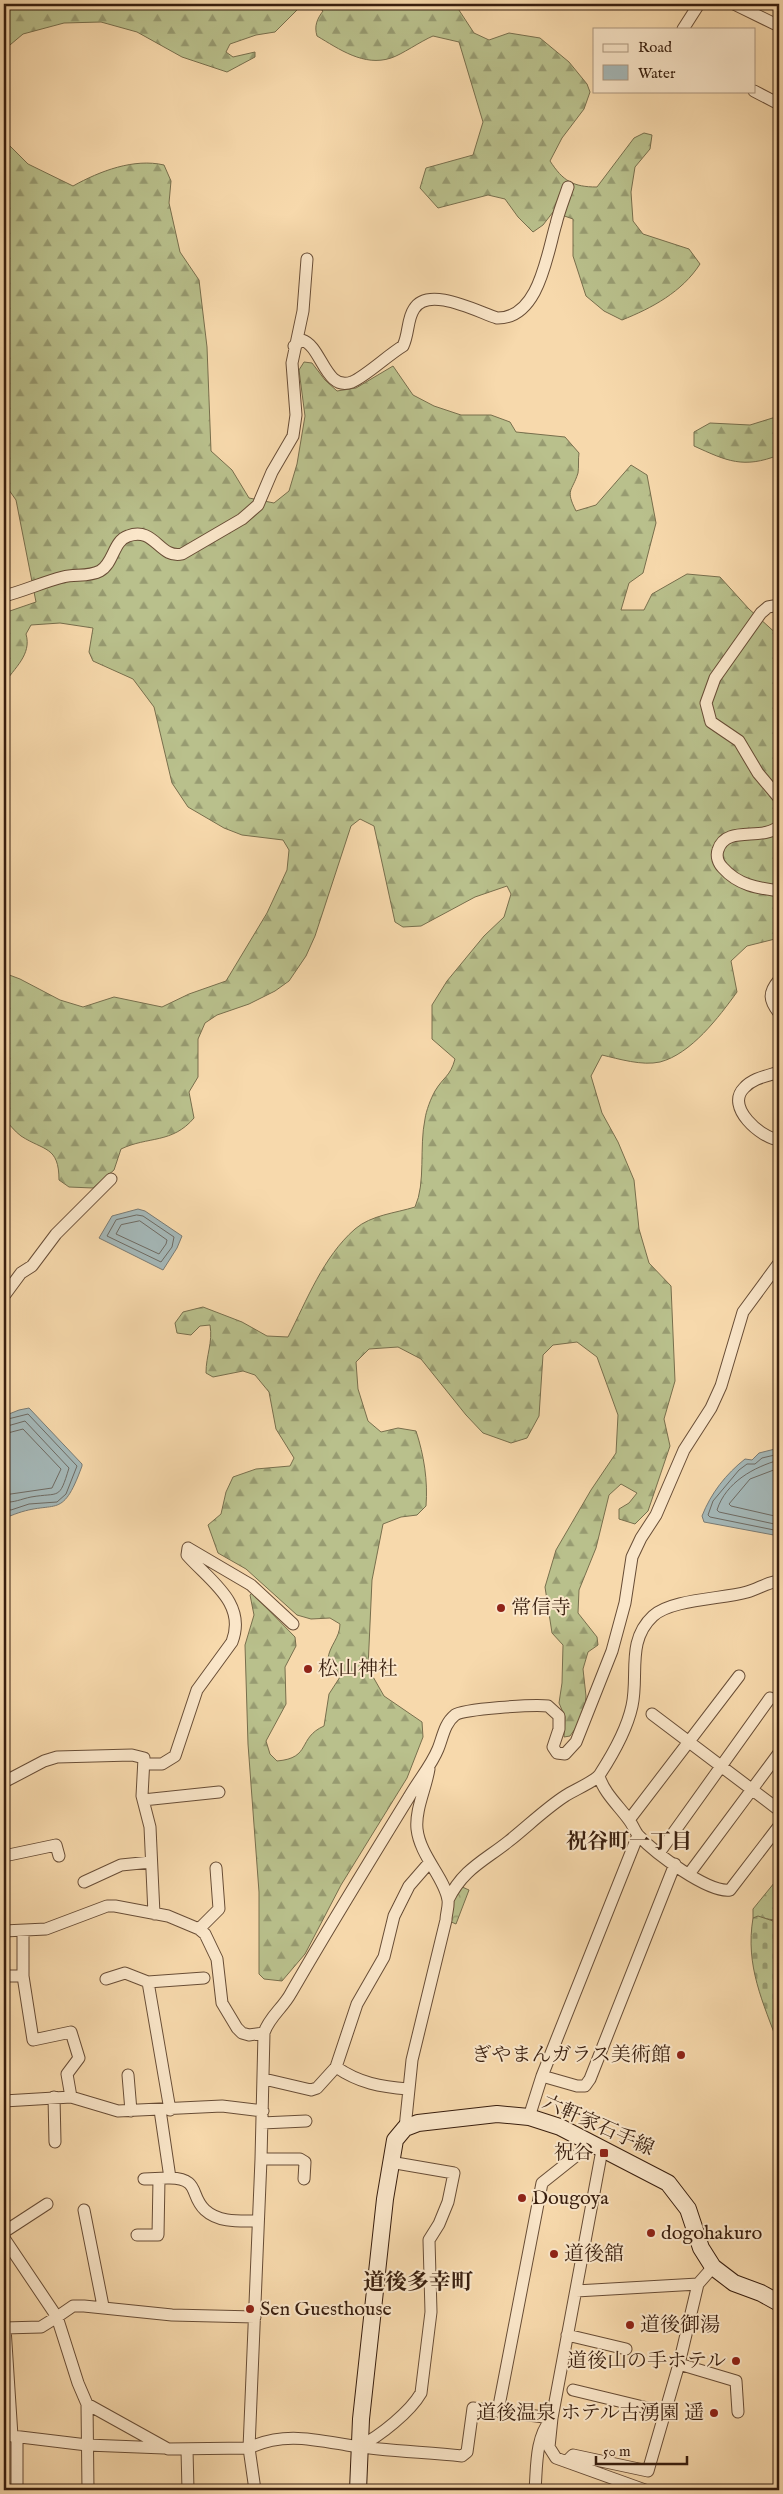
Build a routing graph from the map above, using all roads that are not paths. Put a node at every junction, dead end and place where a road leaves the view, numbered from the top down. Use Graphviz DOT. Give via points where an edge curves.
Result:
graph roads {
  1 [pos="699,4"];
  2 [pos="734,4"];
  3 [pos="779,26"];
  4 [pos="685,28"];
  5 [pos="756,92"];
  6 [pos="779,104"];
  7 [pos="568,187"];
  8 [pos="307,259"];
  9 [pos="294,346"];
  10 [pos="4,596"];
  11 [pos="779,605"];
  12 [pos="779,798"];
  13 [pos="779,826"];
  14 [pos="779,892"];
  15 [pos="779,980"];
  16 [pos="779,1013"];
  17 [pos="779,1072"];
  18 [pos="779,1140"];
  19 [pos="111,1179"];
  20 [pos="779,1263"];
  21 [pos="4,1296"];
  22 [pos="779,1581"];
  23 [pos="293,1624"];
  24 [pos="739,1676"];
  25 [pos="770,1698"];
  26 [pos="652,1714"];
  27 [pos="689,1742"];
  28 [pos="779,1754"];
  29 [pos="145,1764"];
  30 [pos="430,1764"];
  31 [pos="721,1766"];
  32 [pos="599,1776"];
  33 [pos="4,1782"];
  34 [pos="752,1790"];
  35 [pos="219,1792"];
  36 [pos="143,1800"];
  37 [pos="779,1810"];
  38 [pos="629,1820"];
  39 [pos="779,1826"];
  40 [pos="638,1836"];
  41 [pos="659,1853"];
  42 [pos="4,1856"];
  43 [pos="59,1856"];
  44 [pos="151,1862"];
  45 [pos="429,1863"];
  46 [pos="674,1864"];
  47 [pos="216,1868"];
  48 [pos="690,1874"];
  49 [pos="84,1882"];
  50 [pos="448,1900"];
  51 [pos="154,1914"];
  52 [pos="199,1929"];
  53 [pos="4,1931"];
  54 [pos="23,1931"];
  55 [pos="4,1976"];
  56 [pos="24,1976"];
  57 [pos="204,1978"];
  58 [pos="106,1979"];
  59 [pos="148,1982"];
  60 [pos="264,2033"];
  61 [pos="336,2068"];
  62 [pos="128,2075"];
  63 [pos="542,2076"];
  64 [pos="264,2079"];
  65 [pos="408,2089"];
  66 [pos="54,2097"];
  67 [pos="71,2097"];
  68 [pos="4,2101"];
  69 [pos="165,2110"];
  70 [pos="131,2111"];
  71 [pos="263,2111"];
  72 [pos="529,2117"];
  73 [pos="306,2121"];
  74 [pos="262,2123"];
  75 [pos="405,2128"];
  76 [pos="55,2142"];
  77 [pos="596,2147"];
  78 [pos="261,2159"];
  79 [pos="390,2162"];
  80 [pos="165,2178"];
  81 [pos="304,2178"];
  82 [pos="144,2180"];
  83 [pos="47,2204"];
  84 [pos="84,2210"];
  85 [pos="258,2221"];
  86 [pos="4,2232"];
  87 [pos="137,2235"];
  88 [pos="4,2238"];
  89 [pos="713,2267"];
  90 [pos="698,2284"];
  91 [pos="576,2291"];
  92 [pos="779,2303"];
  93 [pos="102,2306"];
  94 [pos="57,2316"];
  95 [pos="255,2317"];
  96 [pos="4,2328"];
  97 [pos="568,2335"];
  98 [pos="626,2349"];
  99 [pos="679,2364"];
  100 [pos="573,2390"];
  101 [pos="88,2404"];
  102 [pos="498,2412"];
  103 [pos="664,2412"];
  104 [pos="738,2412"];
  105 [pos="552,2418"];
  106 [pos="11,2436"];
  107 [pos="87,2445"];
  108 [pos="360,2446"];
  109 [pos="249,2448"];
  110 [pos="168,2449"];
  111 [pos="187,2450"];
  112 [pos="567,2461"];
  113 [pos="17,2490"];
  114 [pos="88,2490"];
  115 [pos="188,2490"];
  116 [pos="255,2490"];
  117 [pos="358,2490"];
  118 [pos="535,2490"];
  119 [pos="645,2490"];
  1 -- 4 [label="street"];
  2 -- 3 [label="street"];
  5 -- 6 [label="street"];
  7 -- 9 [label="street" via="541,280 536,291 513,315 497,318 438,298 419,302 413,310 403,346 351,382 339,382 330,376 308,343 302,340"];
  8 -- 9 [label="street" via="303,311"];
  9 -- 10 [label="street" via="292,380 296,425 258,505 252,511 182,554 167,552 145,535 127,536 119,541 107,566 99,572 61,578"];
  11 -- 12 [label="street" via="768,607 752,624 714,678 706,703 711,722 739,741"];
  13 -- 14 [label="street" via="771,832 728,837 720,844 717,854 720,864 738,881"];
  15 -- 16 [label="street" via="771,989 770,996 771,1004"];
  17 -- 18 [label="street" via="755,1080 743,1089 739,1100 747,1119 762,1133"];
  19 -- 21 [label="street" via="56,1234"];
  20 -- 30 [label="street" via="743,1312 721,1386 684,1450 656,1515 632,1557 625,1603 612,1651 576,1742 565,1754 557,1753 553,1747 558,1716 548,1706 462,1711 448,1721"];
  22 -- 32 [label="street" via="748,1592 662,1610 653,1616 635,1649 632,1707 621,1736"];
  23 -- 29 [label="street" via="251,1585 188,1548 187,1555 233,1604 235,1634 197,1690 175,1756 162,1764"];
  24 -- 27 [label="street"];
  25 -- 31 [label="street"];
  26 -- 27 [label="street"];
  27 -- 31 [label="street"];
  27 -- 38 [label="street"];
  28 -- 34 [label="street"];
  29 -- 33 [label="street" via="140,1756 57,1757"];
  29 -- 36 [label="street"];
  30 -- 45 [label="street" via="416,1818 417,1831"];
  30 -- 60 [label="street"];
  31 -- 34 [label="street"];
  31 -- 41 [label="street"];
  32 -- 38 [label="street" via="602,1785"];
  32 -- 50 [label="street" via="554,1803 472,1867"];
  34 -- 37 [label="street"];
  34 -- 48 [label="street"];
  35 -- 36 [label="street"];
  36 -- 44 [label="street" via="150,1827"];
  38 -- 40 [label="street"];
  39 -- 48 [label="street" via="730,1890 720,1891"];
  40 -- 41 [label="street"];
  40 -- 63 [label="street"];
  41 -- 46 [label="street"];
  42 -- 43 [label="street" via="56,1845"];
  44 -- 49 [label="street" via="122,1866"];
  44 -- 51 [label="street"];
  45 -- 50 [label="street"];
  45 -- 61 [label="street" via="409,1886 394,1916 384,1957 357,2004"];
  46 -- 48 [label="street"];
  46 -- 63 [label="street" via="590,2080 585,2086 577,2086"];
  47 -- 52 [label="street" via="219,1909"];
  50 -- 65 [label="street"];
  51 -- 52 [label="street" via="182,1920"];
  51 -- 54 [label="street" via="107,1906 46,1929"];
  52 -- 60 [label="street" via="205,1934 217,1959 222,2003 237,2028 249,2035"];
  53 -- 54 [label="street"];
  54 -- 56 [label="street"];
  55 -- 56 [label="street"];
  56 -- 67 [label="street" via="33,2040 71,2032 79,2058 67,2074"];
  57 -- 59 [label="street"];
  58 -- 59 [label="street" via="125,1973"];
  59 -- 69 [label="street"];
  60 -- 64 [label="street"];
  61 -- 64 [label="street" via="311,2090"];
  61 -- 65 [label="street" via="351,2078 380,2087"];
  62 -- 70 [label="street"];
  63 -- 72 [label="street"];
  64 -- 71 [label="street"];
  65 -- 75 [label="street"];
  66 -- 67 [label="street"];
  66 -- 68 [label="street"];
  66 -- 76 [label="street"];
  67 -- 70 [label="street" via="118,2111"];
  69 -- 70 [label="street"];
  69 -- 71 [label="street" via="222,2106"];
  69 -- 80 [label="street"];
  71 -- 74 [label="street"];
  72 -- 75 [label="main road, 六軒家石手線" via="497,2114 418,2123"];
  72 -- 77 [label="main road, 六軒家石手線" via="560,2127"];
  73 -- 74 [label="street"];
  74 -- 78 [label="street"];
  75 -- 79 [label="main road" via="394,2140"];
  77 -- 89 [label="main road, 六軒家石手線" via="658,2176 675,2190 688,2209 701,2248"];
  77 -- 91 [label="street"];
  77 -- 102 [label="street" via="542,2183"];
  78 -- 81 [label="street" via="300,2159 305,2162"];
  78 -- 85 [label="street"];
  79 -- 108 [label="main road"];
  79 -- 108 [label="street" via="454,2173 448,2202 429,2240 431,2312 421,2393 377,2437"];
  80 -- 82 [label="street"];
  80 -- 85 [label="street" via="180,2178 194,2186 203,2208 216,2216"];
  80 -- 87 [label="street" via="158,2234"];
  83 -- 86 [label="street"];
  84 -- 93 [label="street"];
  85 -- 95 [label="street"];
  88 -- 94 [label="street"];
  89 -- 90 [label="street"];
  89 -- 92 [label="main road, 六軒家石手線" via="734,2282"];
  90 -- 91 [label="street"];
  90 -- 99 [label="street"];
  91 -- 97 [label="street"];
  93 -- 94 [label="street" via="73,2306"];
  93 -- 95 [label="street" via="172,2314"];
  94 -- 96 [label="street" via="41,2327"];
  94 -- 101 [label="street"];
  95 -- 109 [label="street"];
  96 -- 106 [label="street"];
  97 -- 98 [label="street"];
  97 -- 105 [label="street"];
  99 -- 103 [label="street"];
  99 -- 104 [label="street" via="736,2381"];
  100 -- 103 [label="street"];
  101 -- 107 [label="street"];
  101 -- 110 [label="street"];
  102 -- 105 [label="street"];
  102 -- 108 [label="street" via="473,2408 466,2452 462,2456"];
  103 -- 112 [label="street" via="648,2471 573,2455"];
  105 -- 112 [label="street" via="549,2447 556,2458"];
  105 -- 118 [label="street" via="542,2430"];
  106 -- 107 [label="street"];
  106 -- 113 [label="street"];
  107 -- 110 [label="street"];
  107 -- 114 [label="street"];
  108 -- 109 [label="street" via="305,2437 282,2437"];
  108 -- 117 [label="main road"];
  109 -- 111 [label="street"];
  109 -- 116 [label="street"];
  110 -- 111 [label="street"];
  111 -- 115 [label="street"];
  112 -- 119 [label="street"];
}
